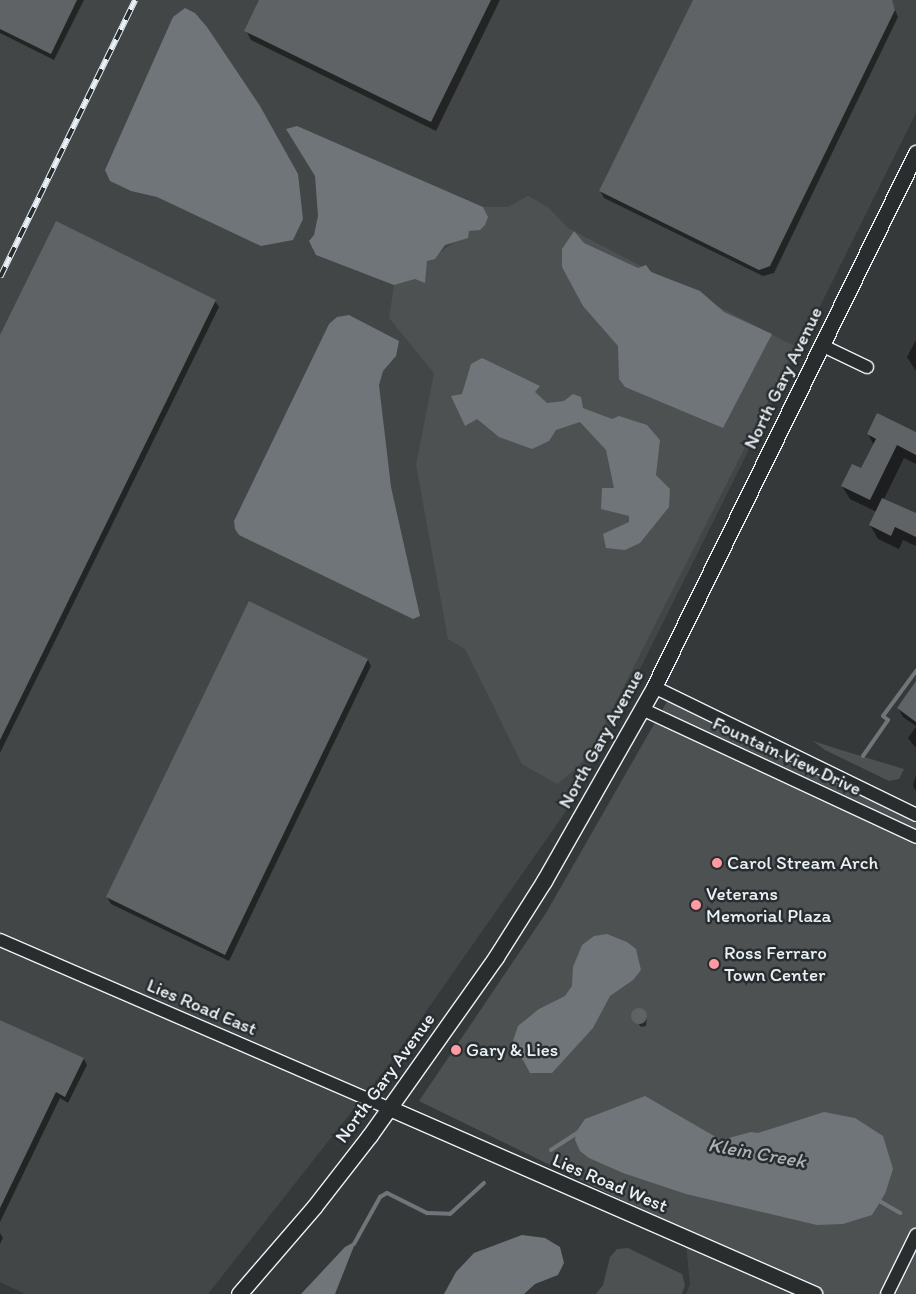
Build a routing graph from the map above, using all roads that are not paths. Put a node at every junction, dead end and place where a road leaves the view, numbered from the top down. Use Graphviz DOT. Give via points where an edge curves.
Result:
graph roads {
  1 [pos="916,153"];
  2 [pos="821,345"];
  3 [pos="867,368"];
  4 [pos="654,687"];
  5 [pos="642,708"];
  6 [pos="916,815"];
  7 [pos="916,837"];
  8 [pos="0,940"];
  9 [pos="389,1108"];
  10 [pos="916,1235"];
  11 [pos="238,1294"];
  12 [pos="814,1294"];
  13 [pos="887,1294"];
  1 -- 2 [label="street, North Gary Avenue"];
  2 -- 3 [label="street"];
  2 -- 4 [label="street, North Gary Avenue"];
  4 -- 5 [label="street, North Gary Avenue"];
  4 -- 6 [label="street, Fountain View Drive"];
  5 -- 7 [label="street, Fountain View Drive"];
  5 -- 9 [label="street, North Gary Avenue" via="518,924"];
  8 -- 9 [label="street, Lies Road East"];
  9 -- 11 [label="street, North Gary Avenue" via="314,1207"];
  9 -- 12 [label="street, Lies Road West"];
  10 -- 13 [label="street"];
}
